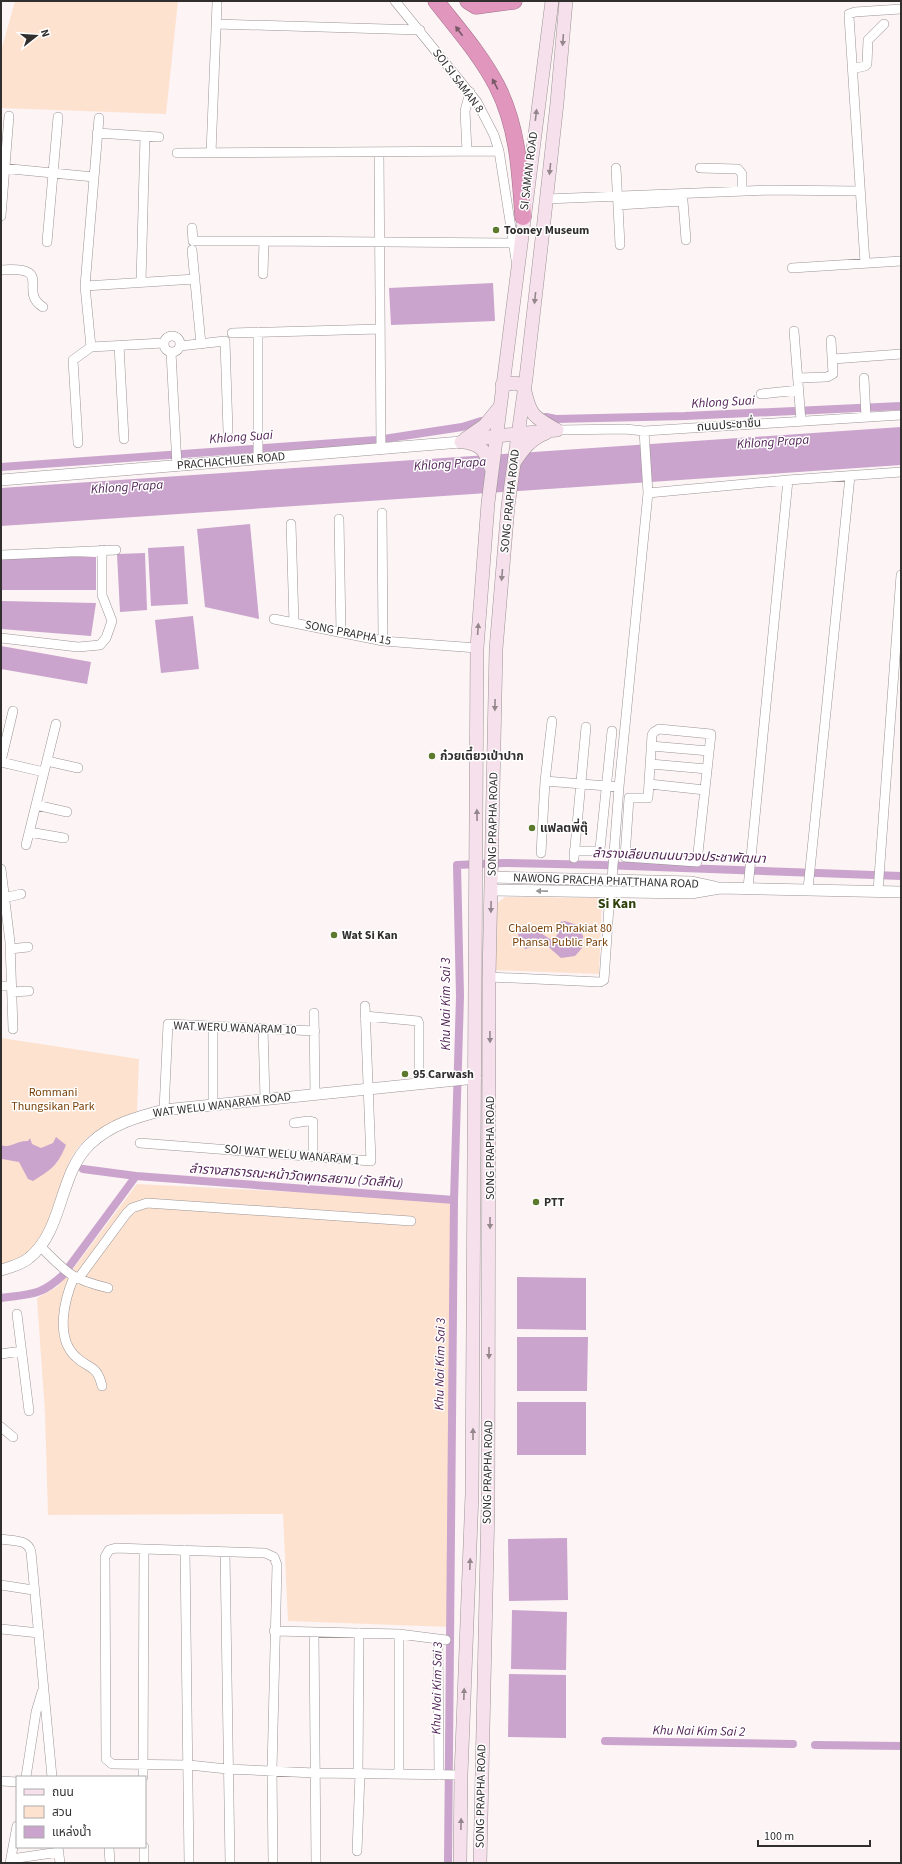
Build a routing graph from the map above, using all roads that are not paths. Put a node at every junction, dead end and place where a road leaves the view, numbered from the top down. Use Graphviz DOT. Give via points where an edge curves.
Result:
graph roads {
  1 [pos="395,1"];
  2 [pos="436,1"];
  3 [pos="468,1"];
  4 [pos="514,1"];
  5 [pos="552,1"];
  6 [pos="566,1"];
  7 [pos="216,4"];
  8 [pos="901,9"];
  9 [pos="216,24"];
  10 [pos="884,24"];
  11 [pos="420,30"];
  12 [pos="852,69"];
  13 [pos="470,92"];
  14 [pos="9,116"];
  15 [pos="58,117"];
  16 [pos="99,118"];
  17 [pos="97,133"];
  18 [pos="146,136"];
  19 [pos="159,137"];
  20 [pos="467,151"];
  21 [pos="500,151"];
  22 [pos="211,152"];
  23 [pos="379,152"];
  24 [pos="177,153"];
  25 [pos="3,168"];
  26 [pos="616,168"];
  27 [pos="700,168"];
  28 [pos="53,173"];
  29 [pos="94,177"];
  30 [pos="742,191"];
  31 [pos="860,191"];
  32 [pos="617,196"];
  33 [pos="546,199"];
  34 [pos="618,205"];
  35 [pos="1,216"];
  36 [pos="523,217"];
  37 [pos="192,228"];
  38 [pos="686,240"];
  39 [pos="264,241"];
  40 [pos="47,242"];
  41 [pos="379,242"];
  42 [pos="513,243"];
  43 [pos="620,245"];
  44 [pos="192,250"];
  45 [pos="901,261"];
  46 [pos="865,263"];
  47 [pos="517,265"];
  48 [pos="792,268"];
  49 [pos="1,270"];
  50 [pos="263,274"];
  51 [pos="194,280"];
  52 [pos="141,282"];
  53 [pos="85,286"];
  54 [pos="43,307"];
  55 [pos="380,329"];
  56 [pos="794,331"];
  57 [pos="258,332"];
  58 [pos="232,333"];
  59 [pos="831,340"];
  60 [pos="163,343"];
  61 [pos="201,344"];
  62 [pos="119,346"];
  63 [pos="180,346"];
  64 [pos="91,347"];
  65 [pos="171,352"];
  66 [pos="901,354"];
  67 [pos="833,359"];
  68 [pos="798,378"];
  69 [pos="864,378"];
  70 [pos="502,385"];
  71 [pos="524,387"];
  72 [pos="799,390"];
  73 [pos="761,394"];
  74 [pos="499,408"];
  75 [pos="866,411"];
  76 [pos="800,415"];
  77 [pos="901,415"];
  78 [pos="557,430"];
  79 [pos="228,431"];
  80 [pos="644,431"];
  81 [pos="517,434"];
  82 [pos="496,436"];
  83 [pos="124,439"];
  84 [pos="381,442"];
  85 [pos="461,442"];
  86 [pos="78,443"];
  87 [pos="258,452"];
  88 [pos="490,452"];
  89 [pos="517,455"];
  90 [pos="177,464"];
  91 [pos="901,472"];
  92 [pos="850,476"];
  93 [pos="1,480"];
  94 [pos="788,480"];
  95 [pos="648,488"];
  96 [pos="488,499"];
  97 [pos="509,500"];
  98 [pos="382,513"];
  99 [pos="339,518"];
  100 [pos="292,524"];
  101 [pos="102,550"];
  102 [pos="116,550"];
  103 [pos="1,555"];
  104 [pos="901,575"];
  105 [pos="274,619"];
  106 [pos="294,623"];
  107 [pos="342,633"];
  108 [pos="1,638"];
  109 [pos="383,642"];
  110 [pos="477,648"];
  111 [pos="13,711"];
  112 [pos="552,721"];
  113 [pos="56,724"];
  114 [pos="586,727"];
  115 [pos="612,731"];
  116 [pos="651,746"];
  117 [pos="709,751"];
  118 [pos="477,756"];
  119 [pos="494,756"];
  120 [pos="47,761"];
  121 [pos="1,762"];
  122 [pos="651,764"];
  123 [pos="78,768"];
  124 [pos="707,769"];
  125 [pos="44,772"];
  126 [pos="545,782"];
  127 [pos="581,784"];
  128 [pos="649,784"];
  129 [pos="606,786"];
  130 [pos="619,787"];
  131 [pos="705,790"];
  132 [pos="36,805"];
  133 [pos="67,812"];
  134 [pos="29,832"];
  135 [pos="64,838"];
  136 [pos="26,845"];
  137 [pos="541,853"];
  138 [pos="1,870"];
  139 [pos="492,873"];
  140 [pos="477,879"];
  141 [pos="612,879"];
  142 [pos="808,884"];
  143 [pos="878,886"];
  144 [pos="2,888"];
  145 [pos="720,888"];
  146 [pos="748,888"];
  147 [pos="610,892"];
  148 [pos="901,892"];
  149 [pos="21,894"];
  150 [pos="4,898"];
  151 [pos="7,945"];
  152 [pos="28,947"];
  153 [pos="489,977"];
  154 [pos="1,986"];
  155 [pos="12,989"];
  156 [pos="29,991"];
  157 [pos="365,1006"];
  158 [pos="314,1013"];
  159 [pos="365,1016"];
  160 [pos="213,1026"];
  161 [pos="263,1028"];
  162 [pos="13,1029"];
  163 [pos="315,1031"];
  164 [pos="465,1079"];
  165 [pos="419,1083"];
  166 [pos="369,1089"];
  167 [pos="315,1094"];
  168 [pos="265,1100"];
  169 [pos="213,1105"];
  170 [pos="164,1110"];
  171 [pos="294,1123"];
  172 [pos="140,1143"];
  173 [pos="313,1156"];
  174 [pos="411,1221"];
  175 [pos="41,1247"];
  176 [pos="1,1270"];
  177 [pos="74,1277"];
  178 [pos="108,1288"];
  179 [pos="17,1314"];
  180 [pos="22,1351"];
  181 [pos="1,1354"];
  182 [pos="102,1386"];
  183 [pos="29,1411"];
  184 [pos="1,1426"];
  185 [pos="13,1438"];
  186 [pos="472,1494"];
  187 [pos="488,1495"];
  188 [pos="1,1539"];
  189 [pos="144,1548"];
  190 [pos="185,1550"];
  191 [pos="225,1552"];
  192 [pos="1,1585"];
  193 [pos="33,1590"];
  194 [pos="1,1628"];
  195 [pos="274,1631"];
  196 [pos="314,1632"];
  197 [pos="39,1633"];
  198 [pos="359,1633"];
  199 [pos="398,1634"];
  200 [pos="43,1685"];
  201 [pos="142,1765"];
  202 [pos="189,1765"];
  203 [pos="228,1769"];
  204 [pos="272,1770"];
  205 [pos="314,1773"];
  206 [pos="359,1774"];
  207 [pos="399,1774"];
  208 [pos="440,1775"];
  209 [pos="458,1775"];
  210 [pos="26,1776"];
  211 [pos="52,1776"];
  212 [pos="143,1776"];
  213 [pos="1,1781"];
  214 [pos="16,1782"];
  215 [pos="16,1831"];
  216 [pos="109,1848"];
  217 [pos="144,1848"];
  218 [pos="58,1849"];
  219 [pos="358,1851"];
  220 [pos="10,1863"];
  221 [pos="60,1863"];
  222 [pos="110,1863"];
  223 [pos="144,1863"];
  224 [pos="190,1863"];
  225 [pos="230,1863"];
  226 [pos="273,1863"];
  227 [pos="316,1863"];
  228 [pos="460,1863"];
  229 [pos="480,1863"];
  1 -- 11 [label="street, SOI SI SAMAN 8"];
  36 -- 2 [label="highway, one-way" via="520,160 497,86"];
  3 -- 4 [label="highway" via="476,6"];
  36 -- 5 [label="main road, SI SAMAN ROAD, one-way"];
  6 -- 33 [label="main road, SI SAMAN ROAD, one-way"];
  7 -- 9 [label="street"];
  8 -- 12 [label="street" via="850,14"];
  9 -- 11 [label="street"];
  9 -- 22 [label="street"];
  10 -- 12 [label="street" via="868,40 867,64"];
  11 -- 13 [label="street, SOI SI SAMAN 8"];
  12 -- 31 [label="street"];
  13 -- 20 [label="street" via="466,111"];
  13 -- 21 [label="street, SOI SI SAMAN 8" via="486,118"];
  14 -- 25 [label="street"];
  15 -- 28 [label="street"];
  16 -- 17 [label="street"];
  17 -- 18 [label="street"];
  17 -- 29 [label="street"];
  18 -- 19 [label="street"];
  18 -- 52 [label="street"];
  20 -- 21 [label="street"];
  20 -- 23 [label="street"];
  21 -- 42 [label="street, SOI SI SAMAN 8"];
  22 -- 23 [label="street"];
  22 -- 24 [label="street"];
  23 -- 41 [label="street"];
  25 -- 28 [label="street"];
  25 -- 35 [label="street"];
  26 -- 32 [label="street"];
  27 -- 30 [label="street" via="738,169 742,174"];
  28 -- 29 [label="street"];
  28 -- 40 [label="street"];
  29 -- 53 [label="street"];
  30 -- 31 [label="street"];
  30 -- 32 [label="street"];
  31 -- 46 [label="street"];
  32 -- 33 [label="street"];
  32 -- 34 [label="street"];
  33 -- 71 [label="main road, SI SAMAN ROAD, one-way"];
  34 -- 38 [label="street" via="683,201"];
  34 -- 43 [label="street"];
  36 -- 47 [label="main road, SI SAMAN ROAD"];
  37 -- 39 [label="street" via="193,241"];
  39 -- 41 [label="street"];
  39 -- 50 [label="street"];
  41 -- 42 [label="street"];
  41 -- 55 [label="street"];
  42 -- 47 [label="street, SOI SI SAMAN 8"];
  44 -- 51 [label="street"];
  45 -- 46 [label="street"];
  46 -- 48 [label="street"];
  47 -- 70 [label="main road, SI SAMAN ROAD"];
  49 -- 54 [label="street" via="29,271 35,299"];
  51 -- 52 [label="street"];
  51 -- 61 [label="street"];
  52 -- 53 [label="street"];
  53 -- 64 [label="street"];
  55 -- 57 [label="street"];
  55 -- 84 [label="street"];
  56 -- 68 [label="street"];
  57 -- 58 [label="street"];
  57 -- 87 [label="street"];
  59 -- 67 [label="street"];
  60 -- 62 [label="street"];
  60 -- 63 [label="street" via="168,336 173,335 179,340"];
  60 -- 65 [label="street" via="166,350"];
  61 -- 63 [label="street"];
  61 -- 79 [label="street" via="225,341"];
  62 -- 64 [label="street"];
  62 -- 83 [label="street"];
  63 -- 65 [label="street"];
  64 -- 86 [label="street" via="73,360"];
  65 -- 90 [label="street"];
  66 -- 67 [label="street"];
  67 -- 68 [label="street" via="834,371 831,376"];
  68 -- 72 [label="street"];
  69 -- 75 [label="street"];
  70 -- 71 [label="main road" via="516,383"];
  70 -- 74 [label="main road, SI SAMAN ROAD"];
  71 -- 78 [label="main road" via="529,408 535,417"];
  71 -- 81 [label="main road, SI SAMAN ROAD"];
  72 -- 73 [label="street"];
  72 -- 76 [label="street"];
  74 -- 82 [label="main road, SI SAMAN ROAD"];
  74 -- 85 [label="main road" via="484,425"];
  75 -- 76 [label="street, ถนนประชาชื่น"];
  75 -- 77 [label="street, ถนนประชาชื่น"];
  76 -- 80 [label="street, ถนนประชาชื่น"];
  78 -- 80 [label="street, ถนนประชาชื่น"];
  78 -- 81 [label="main road"];
  78 -- 89 [label="main road" via="543,434"];
  80 -- 95 [label="street"];
  81 -- 82 [label="main road"];
  81 -- 89 [label="main road, SONG PRAPHA ROAD"];
  82 -- 85 [label="main road"];
  82 -- 88 [label="main road, SONG PRAPHA ROAD"];
  84 -- 85 [label="street, PRACHACHUEN ROAD"];
  84 -- 87 [label="street, PRACHACHUEN ROAD"];
  85 -- 88 [label="main road" via="477,444"];
  87 -- 90 [label="street, PRACHACHUEN ROAD"];
  88 -- 96 [label="main road, SONG PRAPHA ROAD" via="492,469"];
  89 -- 97 [label="main road, SONG PRAPHA ROAD"];
  90 -- 93 [label="street, PRACHACHUEN ROAD"];
  91 -- 92 [label="street"];
  92 -- 94 [label="street"];
  92 -- 142 [label="street"];
  94 -- 95 [label="street"];
  94 -- 146 [label="street"];
  95 -- 130 [label="street"];
  96 -- 97 [label="main road"];
  110 -- 96 [label="main road, SONG PRAPHA ROAD, one-way"];
  97 -- 119 [label="main road, SONG PRAPHA ROAD, one-way" via="496,649"];
  98 -- 109 [label="street"];
  99 -- 107 [label="street"];
  100 -- 106 [label="street, SONG PRAPHA 15"];
  101 -- 102 [label="street"];
  101 -- 103 [label="street"];
  101 -- 108 [label="street" via="102,595 112,621 106,638 100,645 78,647"];
  104 -- 143 [label="street"];
  105 -- 106 [label="street"];
  106 -- 107 [label="street, SONG PRAPHA 15"];
  107 -- 109 [label="street, SONG PRAPHA 15"];
  109 -- 110 [label="street, SONG PRAPHA 15"];
  110 -- 118 [label="main road, SONG PRAPHA ROAD"];
  111 -- 121 [label="street"];
  112 -- 126 [label="street"];
  113 -- 120 [label="street"];
  114 -- 127 [label="street"];
  115 -- 129 [label="street"];
  116 -- 117 [label="street"];
  116 -- 117 [label="street" via="652,735 656,730 675,730 712,734"];
  116 -- 122 [label="street"];
  117 -- 124 [label="street"];
  118 -- 119 [label="main road"];
  140 -- 118 [label="main road, SONG PRAPHA ROAD, one-way"];
  119 -- 139 [label="main road, SONG PRAPHA ROAD"];
  120 -- 123 [label="street"];
  120 -- 125 [label="street"];
  121 -- 125 [label="street"];
  122 -- 124 [label="street"];
  122 -- 128 [label="street"];
  124 -- 131 [label="street"];
  125 -- 132 [label="street"];
  126 -- 127 [label="street"];
  126 -- 137 [label="street"];
  127 -- 129 [label="street"];
  127 -- 129 [label="street" via="574,855 600,849"];
  128 -- 131 [label="street"];
  128 -- 131 [label="street" via="648,798 629,798 625,857 698,862"];
  129 -- 130 [label="street"];
  130 -- 141 [label="street"];
  132 -- 133 [label="street"];
  132 -- 134 [label="street"];
  134 -- 135 [label="street"];
  134 -- 136 [label="street"];
  138 -- 144 [label="street"];
  139 -- 140 [label="main road"];
  139 -- 141 [label="street, NAWONG PRACHA PHATTHANA ROAD"];
  147 -- 139 [label="street, NAWONG PRACHA PHATTHANA ROAD, one-way"];
  139 -- 153 [label="main road, SONG PRAPHA ROAD, one-way"];
  140 -- 164 [label="main road, SONG PRAPHA ROAD"];
  141 -- 145 [label="street, NAWONG PRACHA PHATTHANA ROAD" via="692,882"];
  142 -- 143 [label="street, NAWONG PRACHA PHATTHANA ROAD"];
  142 -- 146 [label="street, NAWONG PRACHA PHATTHANA ROAD"];
  143 -- 148 [label="street, NAWONG PRACHA PHATTHANA ROAD"];
  144 -- 150 [label="street"];
  145 -- 146 [label="street, NAWONG PRACHA PHATTHANA ROAD"];
  145 -- 147 [label="street, NAWONG PRACHA PHATTHANA ROAD" via="691,893"];
  147 -- 153 [label="street" via="604,980 600,982"];
  149 -- 150 [label="street"];
  150 -- 151 [label="street"];
  151 -- 152 [label="street"];
  151 -- 155 [label="street"];
  153 -- 187 [label="main road, SONG PRAPHA ROAD, one-way"];
  154 -- 155 [label="street"];
  155 -- 156 [label="street"];
  155 -- 162 [label="street"];
  157 -- 159 [label="street"];
  158 -- 163 [label="street"];
  159 -- 165 [label="street" via="418,1021"];
  159 -- 166 [label="street"];
  160 -- 161 [label="street, WAT WERU WANARAM 10"];
  160 -- 169 [label="street"];
  160 -- 170 [label="street, WAT WERU WANARAM 10" via="168,1024"];
  161 -- 163 [label="street, WAT WERU WANARAM 10"];
  161 -- 168 [label="street"];
  163 -- 167 [label="street"];
  164 -- 165 [label="street, WAT WELU WANARAM ROAD"];
  186 -- 164 [label="main road, SONG PRAPHA ROAD, one-way"];
  165 -- 166 [label="street, WAT WELU WANARAM ROAD"];
  166 -- 167 [label="street, WAT WELU WANARAM ROAD"];
  166 -- 173 [label="street, SOI WAT WELU WANARAM 1" via="371,1161"];
  167 -- 168 [label="street, WAT WELU WANARAM ROAD"];
  168 -- 169 [label="street, WAT WELU WANARAM ROAD"];
  169 -- 170 [label="street, WAT WELU WANARAM ROAD"];
  170 -- 175 [label="street, WAT WELU WANARAM ROAD" via="132,1118 111,1128 90,1144 77,1160"];
  171 -- 173 [label="street" via="313,1122"];
  172 -- 173 [label="street, SOI WAT WELU WANARAM 1"];
  174 -- 177 [label="street" via="147,1203 132,1208 126,1214"];
  175 -- 176 [label="street, WAT WELU WANARAM ROAD" via="28,1259"];
  175 -- 177 [label="street" via="56,1264"];
  177 -- 178 [label="street"];
  177 -- 182 [label="street" via="64,1312 68,1350 97,1372"];
  179 -- 180 [label="street"];
  180 -- 181 [label="street"];
  180 -- 183 [label="street"];
  184 -- 185 [label="street"];
  186 -- 187 [label="main road"];
  209 -- 186 [label="main road, SONG PRAPHA ROAD, one-way"];
  187 -- 229 [label="main road, SONG PRAPHA ROAD"];
  188 -- 193 [label="street" via="30,1546"];
  189 -- 190 [label="street"];
  189 -- 201 [label="street"];
  189 -- 201 [label="street" via="116,1548 109,1550 104,1558 106,1759 112,1764"];
  190 -- 191 [label="street"];
  190 -- 202 [label="street"];
  191 -- 195 [label="street" via="265,1553 274,1557 277,1565"];
  191 -- 203 [label="street"];
  192 -- 193 [label="street"];
  193 -- 197 [label="street"];
  194 -- 197 [label="street"];
  195 -- 196 [label="street"];
  195 -- 204 [label="street"];
  196 -- 198 [label="street"];
  196 -- 205 [label="street"];
  197 -- 200 [label="street"];
  198 -- 199 [label="street"];
  198 -- 206 [label="street"];
  199 -- 207 [label="street"];
  199 -- 208 [label="street" via="442,1639"];
  200 -- 210 [label="street"];
  200 -- 211 [label="street"];
  201 -- 202 [label="street"];
  201 -- 212 [label="street"];
  202 -- 203 [label="street"];
  202 -- 224 [label="street"];
  203 -- 204 [label="street"];
  203 -- 225 [label="street"];
  204 -- 205 [label="street"];
  204 -- 226 [label="street"];
  205 -- 206 [label="street"];
  205 -- 227 [label="street"];
  206 -- 207 [label="street"];
  206 -- 219 [label="street"];
  207 -- 208 [label="street"];
  208 -- 209 [label="street"];
  228 -- 209 [label="main road, SONG PRAPHA ROAD, one-way"];
  213 -- 214 [label="street"];
  215 -- 220 [label="street"];
  216 -- 222 [label="street"];
  217 -- 223 [label="street"];
  218 -- 220 [label="street" via="18,1858"];
  218 -- 221 [label="street"];
}
